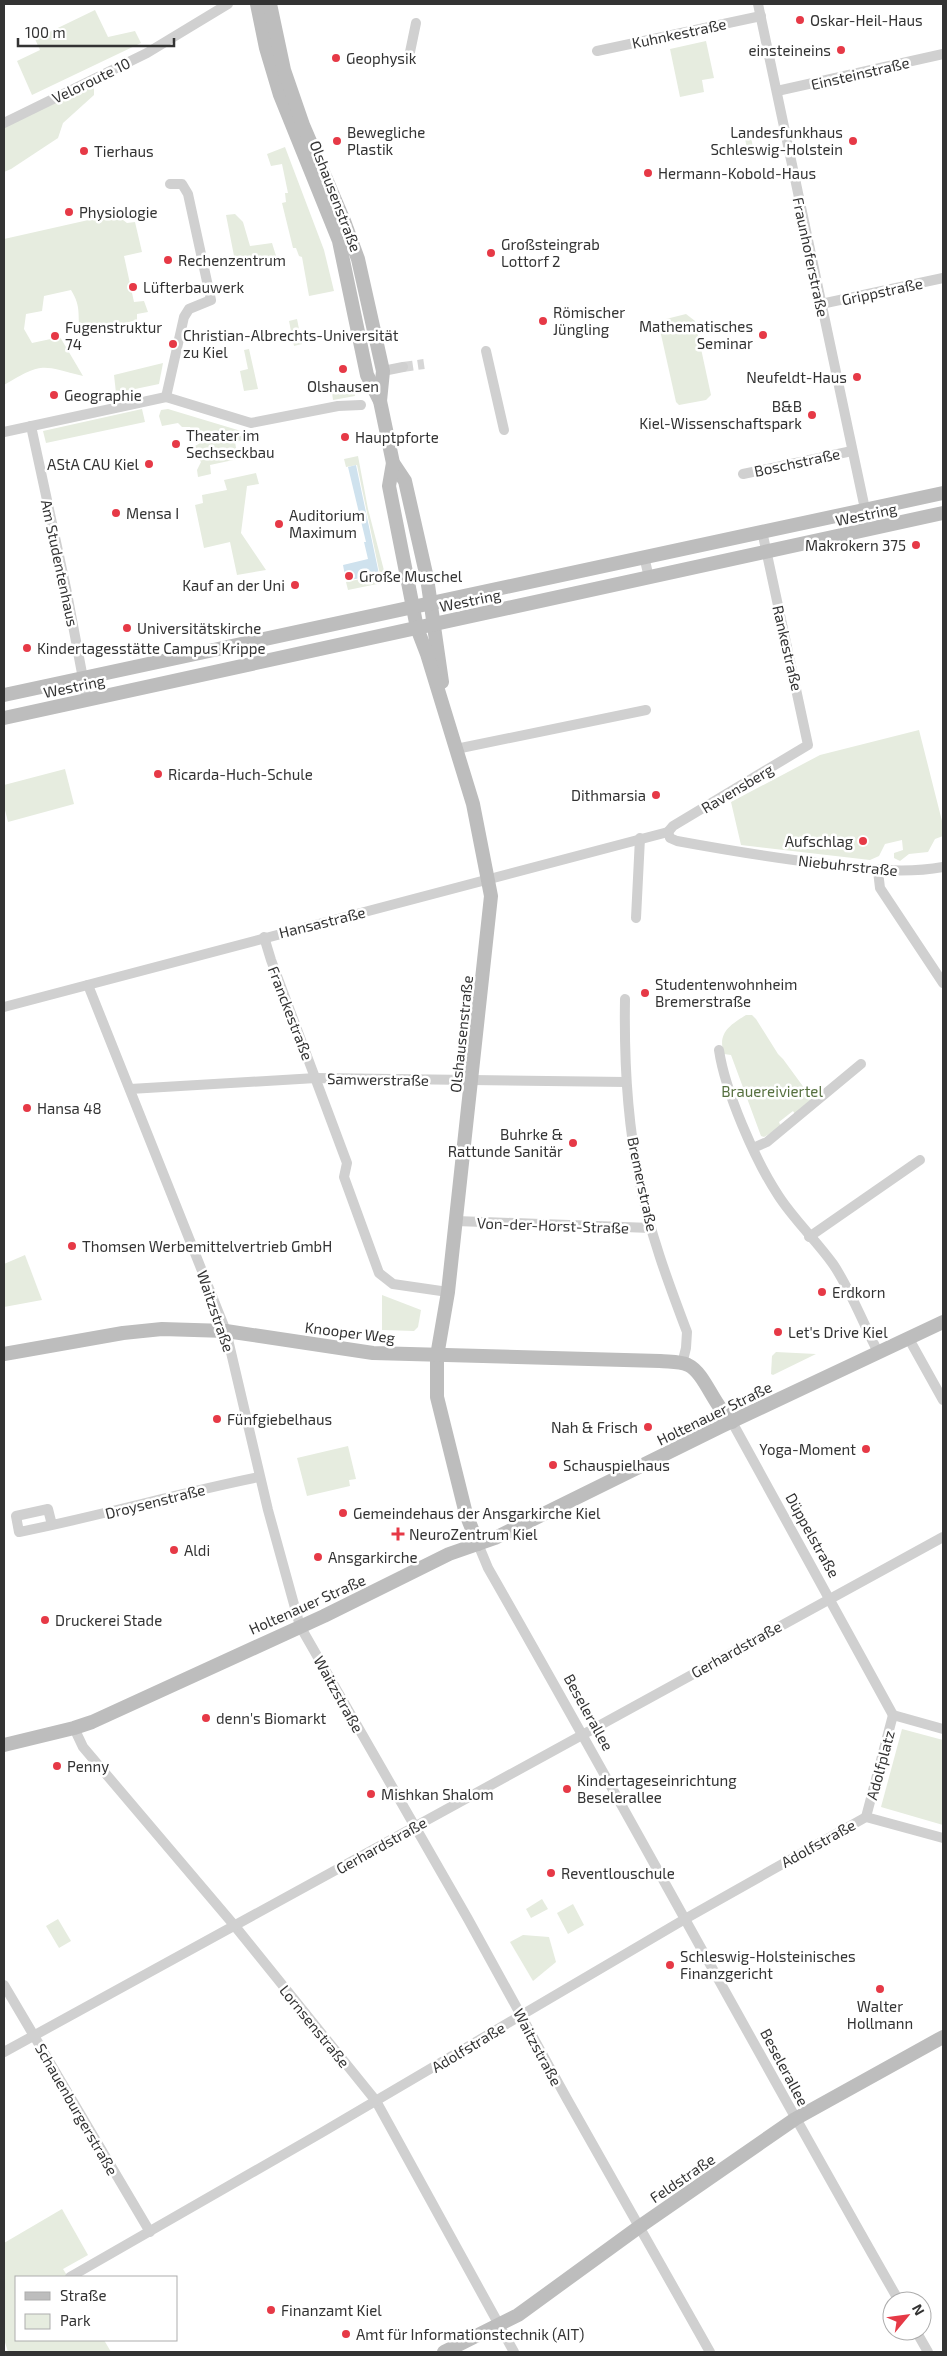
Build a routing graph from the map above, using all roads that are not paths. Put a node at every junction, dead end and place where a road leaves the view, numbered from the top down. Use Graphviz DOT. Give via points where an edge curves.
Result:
graph roads {
  1 [pos="228,4"];
  2 [pos="257,4"];
  3 [pos="270,4"];
  4 [pos="758,4"];
  5 [pos="761,16"];
  6 [pos="416,23"];
  7 [pos="597,51"];
  8 [pos="410,52"];
  9 [pos="943,54"];
  10 [pos="777,91"];
  11 [pos="4,123"];
  12 [pos="170,184"];
  13 [pos="943,278"];
  14 [pos="821,304"];
  15 [pos="486,351"];
  16 [pos="403,367"];
  17 [pos="384,371"];
  18 [pos="166,397"];
  19 [pos="380,401"];
  20 [pos="32,426"];
  21 [pos="504,430"];
  22 [pos="4,432"];
  23 [pos="852,451"];
  24 [pos="394,463"];
  25 [pos="743,474"];
  26 [pos="943,493"];
  27 [pos="865,509"];
  28 [pos="943,513"];
  29 [pos="762,531"];
  30 [pos="766,552"];
  31 [pos="644,556"];
  32 [pos="648,578"];
  33 [pos="430,602"];
  34 [pos="412,607"];
  35 [pos="434,625"];
  36 [pos="417,628"];
  37 [pos="83,678"];
  38 [pos="4,695"];
  39 [pos="87,700"];
  40 [pos="646,710"];
  41 [pos="4,718"];
  42 [pos="447,719"];
  43 [pos="808,745"];
  44 [pos="456,749"];
  45 [pos="668,832"];
  46 [pos="640,838"];
  47 [pos="943,867"];
  48 [pos="878,870"];
  49 [pos="488,879"];
  50 [pos="636,918"];
  51 [pos="264,936"];
  52 [pos="943,983"];
  53 [pos="88,984"];
  54 [pos="625,999"];
  55 [pos="4,1006"];
  56 [pos="719,1050"];
  57 [pos="861,1064"];
  58 [pos="316,1078"];
  59 [pos="472,1081"];
  60 [pos="626,1082"];
  61 [pos="130,1089"];
  62 [pos="753,1148"];
  63 [pos="920,1160"];
  64 [pos="456,1221"];
  65 [pos="651,1228"];
  66 [pos="809,1237"];
  67 [pos="448,1292"];
  68 [pos="943,1322"];
  69 [pos="226,1332"];
  70 [pos="909,1339"];
  71 [pos="878,1352"];
  72 [pos="4,1354"];
  73 [pos="437,1356"];
  74 [pos="691,1369"];
  75 [pos="942,1395"];
  76 [pos="727,1424"];
  77 [pos="259,1477"];
  78 [pos="52,1526"];
  79 [pos="943,1537"];
  80 [pos="478,1544"];
  81 [pos="829,1599"];
  82 [pos="300,1626"];
  83 [pos="893,1715"];
  84 [pos="74,1728"];
  85 [pos="943,1729"];
  86 [pos="582,1733"];
  87 [pos="4,1745"];
  88 [pos="866,1817"];
  89 [pos="415,1826"];
  90 [pos="943,1838"];
  91 [pos="685,1919"];
  92 [pos="234,1925"];
  93 [pos="4,1985"];
  94 [pos="521,2016"];
  95 [pos="34,2035"];
  96 [pos="943,2037"];
  97 [pos="4,2052"];
  98 [pos="376,2101"];
  99 [pos="795,2119"];
  100 [pos="639,2227"];
  101 [pos="150,2232"];
  102 [pos="72,2276"];
  103 [pos="893,2291"];
  104 [pos="500,2325"];
  105 [pos="922,2341"];
  106 [pos="444,2352"];
  107 [pos="514,2352"];
  108 [pos="710,2352"];
  109 [pos="928,2352"];
  1 -- 11 [label="street, Veloroute 10" via="140,56"];
  2 -- 19 [label="main road, Olshausenstraße" via="280,95 339,241 368,375"];
  3 -- 17 [label="main road, Olshausenstraße" via="284,70 358,259"];
  4 -- 5 [label="street, Fraunhoferstraße"];
  5 -- 7 [label="street, Kuhnkestraße"];
  5 -- 10 [label="street, Fraunhoferstraße"];
  6 -- 8 [label="street"];
  9 -- 10 [label="street, Einsteinstraße"];
  10 -- 14 [label="street, Fraunhoferstraße"];
  12 -- 18 [label="street" via="182,184 188,194 211,300 189,309 184,317"];
  13 -- 14 [label="street, Grippstraße"];
  14 -- 23 [label="street, Fraunhoferstraße"];
  15 -- 21 [label="street"];
  16 -- 17 [label="street"];
  17 -- 19 [label="main road, Olshausenstraße"];
  18 -- 19 [label="street" via="251,423"];
  18 -- 20 [label="street"];
  19 -- 24 [label="main road, Olshausenstraße"];
  20 -- 22 [label="street"];
  20 -- 37 [label="street, Am Studentenhaus"];
  23 -- 25 [label="street, Boschstraße"];
  23 -- 27 [label="street, Fraunhoferstraße"];
  24 -- 33 [label="main road, Olshausenstraße" via="406,481"];
  24 -- 34 [label="main road, Olshausenstraße" via="389,486"];
  26 -- 27 [label="main road, Westring"];
  27 -- 29 [label="main road, Westring"];
  28 -- 30 [label="main road, Westring"];
  29 -- 30 [label="street, Rankestraße"];
  29 -- 31 [label="main road, Westring"];
  30 -- 32 [label="main road, Westring"];
  30 -- 43 [label="street, Rankestraße"];
  31 -- 32 [label="street"];
  31 -- 33 [label="main road, Westring"];
  32 -- 35 [label="main road, Westring"];
  33 -- 34 [label="main road, Westring"];
  33 -- 35 [label="main road, Olshausenstraße"];
  34 -- 36 [label="main road, Olshausenstraße"];
  34 -- 37 [label="main road, Westring"];
  35 -- 36 [label="main road, Westring"];
  35 -- 42 [label="main road, Olshausenstraße"];
  36 -- 39 [label="main road, Westring"];
  36 -- 42 [label="main road, Olshausenstraße"];
  37 -- 38 [label="main road, Westring"];
  37 -- 39 [label="street, Am Studentenhaus"];
  39 -- 41 [label="main road, Westring"];
  40 -- 44 [label="street"];
  42 -- 44 [label="main road, Olshausenstraße"];
  43 -- 45 [label="street, Ravensberg"];
  44 -- 49 [label="main road, Olshausenstraße" via="475,810"];
  45 -- 46 [label="street"];
  45 -- 48 [label="street, Niebuhrstraße" via="670,838 677,842"];
  46 -- 49 [label="street, Hansastraße"];
  46 -- 50 [label="street"];
  47 -- 48 [label="street, Niebuhrstraße" via="924,871"];
  48 -- 52 [label="street" via="880,888"];
  49 -- 51 [label="street, Hansastraße"];
  49 -- 59 [label="main road, Olshausenstraße" via="490,923"];
  51 -- 53 [label="street, Hansastraße"];
  51 -- 58 [label="street, Franckestraße"];
  53 -- 55 [label="street, Hansastraße"];
  53 -- 61 [label="street, Waitzstraße"];
  54 -- 60 [label="street, Bremerstraße"];
  56 -- 62 [label="street" via="724,1074"];
  57 -- 62 [label="street" via="768,1142"];
  58 -- 59 [label="street, Samwerstraße"];
  58 -- 61 [label="street, Samwerstraße"];
  58 -- 67 [label="street, Franckestraße" via="347,1163 344,1177 379,1273 392,1284"];
  59 -- 60 [label="street, Samwerstraße"];
  59 -- 64 [label="main road, Olshausenstraße"];
  60 -- 65 [label="street, Bremerstraße" via="638,1178"];
  61 -- 69 [label="street, Waitzstraße"];
  62 -- 66 [label="street" via="778,1195"];
  63 -- 66 [label="street"];
  64 -- 65 [label="street, Von-der-Horst-Straße"];
  64 -- 67 [label="main road, Olshausenstraße"];
  65 -- 74 [label="street, Bremerstraße" via="687,1332 686,1348"];
  66 -- 71 [label="street" via="838,1272"];
  67 -- 73 [label="main road, Olshausenstraße"];
  68 -- 70 [label="main road, Holtenauer Straße"];
  69 -- 72 [label="main road, Knooper Weg" via="162,1329"];
  69 -- 73 [label="main road, Knooper Weg" via="373,1353"];
  69 -- 77 [label="street, Waitzstraße"];
  70 -- 71 [label="main road, Holtenauer Straße"];
  70 -- 75 [label="street"];
  71 -- 76 [label="main road, Holtenauer Straße"];
  73 -- 74 [label="main road, Knooper Weg" via="633,1360"];
  73 -- 80 [label="main road, Beselerallee" via="438,1409 466,1514"];
  74 -- 76 [label="main road, Düppelstraße" via="705,1383"];
  76 -- 80 [label="main road, Holtenauer Straße"];
  76 -- 81 [label="street, Düppelstraße"];
  77 -- 78 [label="street, Droysenstraße"];
  77 -- 82 [label="street, Waitzstraße"];
  79 -- 81 [label="street, Gerhardstraße"];
  80 -- 82 [label="main road, Holtenauer Straße" via="449,1554"];
  80 -- 86 [label="street, Beselerallee" via="488,1568"];
  81 -- 83 [label="street, Düppelstraße"];
  81 -- 86 [label="street, Gerhardstraße"];
  82 -- 84 [label="main road, Holtenauer Straße"];
  82 -- 89 [label="street, Waitzstraße"];
  83 -- 85 [label="street, Adolfplatz"];
  83 -- 88 [label="street, Adolfplatz"];
  84 -- 87 [label="main road, Holtenauer Straße"];
  84 -- 92 [label="street, Lornsenstraße" via="83,1747"];
  86 -- 89 [label="street, Gerhardstraße"];
  86 -- 91 [label="street, Beselerallee"];
  88 -- 90 [label="street, Adolfplatz"];
  88 -- 91 [label="street, Adolfstraße"];
  89 -- 92 [label="street, Gerhardstraße"];
  89 -- 94 [label="street, Waitzstraße"];
  91 -- 94 [label="street, Adolfstraße"];
  91 -- 99 [label="street, Beselerallee"];
  92 -- 95 [label="street, Gerhardstraße"];
  92 -- 98 [label="street, Lornsenstraße"];
  93 -- 95 [label="street, Schauenburgerstraße"];
  94 -- 98 [label="street, Adolfstraße"];
  94 -- 100 [label="street, Waitzstraße"];
  95 -- 97 [label="street, Gerhardstraße"];
  95 -- 101 [label="street, Schauenburgerstraße"];
  96 -- 99 [label="main road, Feldstraße"];
  98 -- 101 [label="street, Adolfstraße"];
  98 -- 104 [label="street, Lornsenstraße"];
  99 -- 100 [label="main road, Feldstraße"];
  99 -- 103 [label="street, Beselerallee"];
  100 -- 104 [label="main road, Feldstraße"];
  100 -- 108 [label="street, Waitzstraße"];
  101 -- 102 [label="street, Adolfstraße"];
  104 -- 106 [label="main road, Feldstraße"];
  104 -- 107 [label="street, Lornsenstraße"];
  105 -- 109 [label="street"];
}
